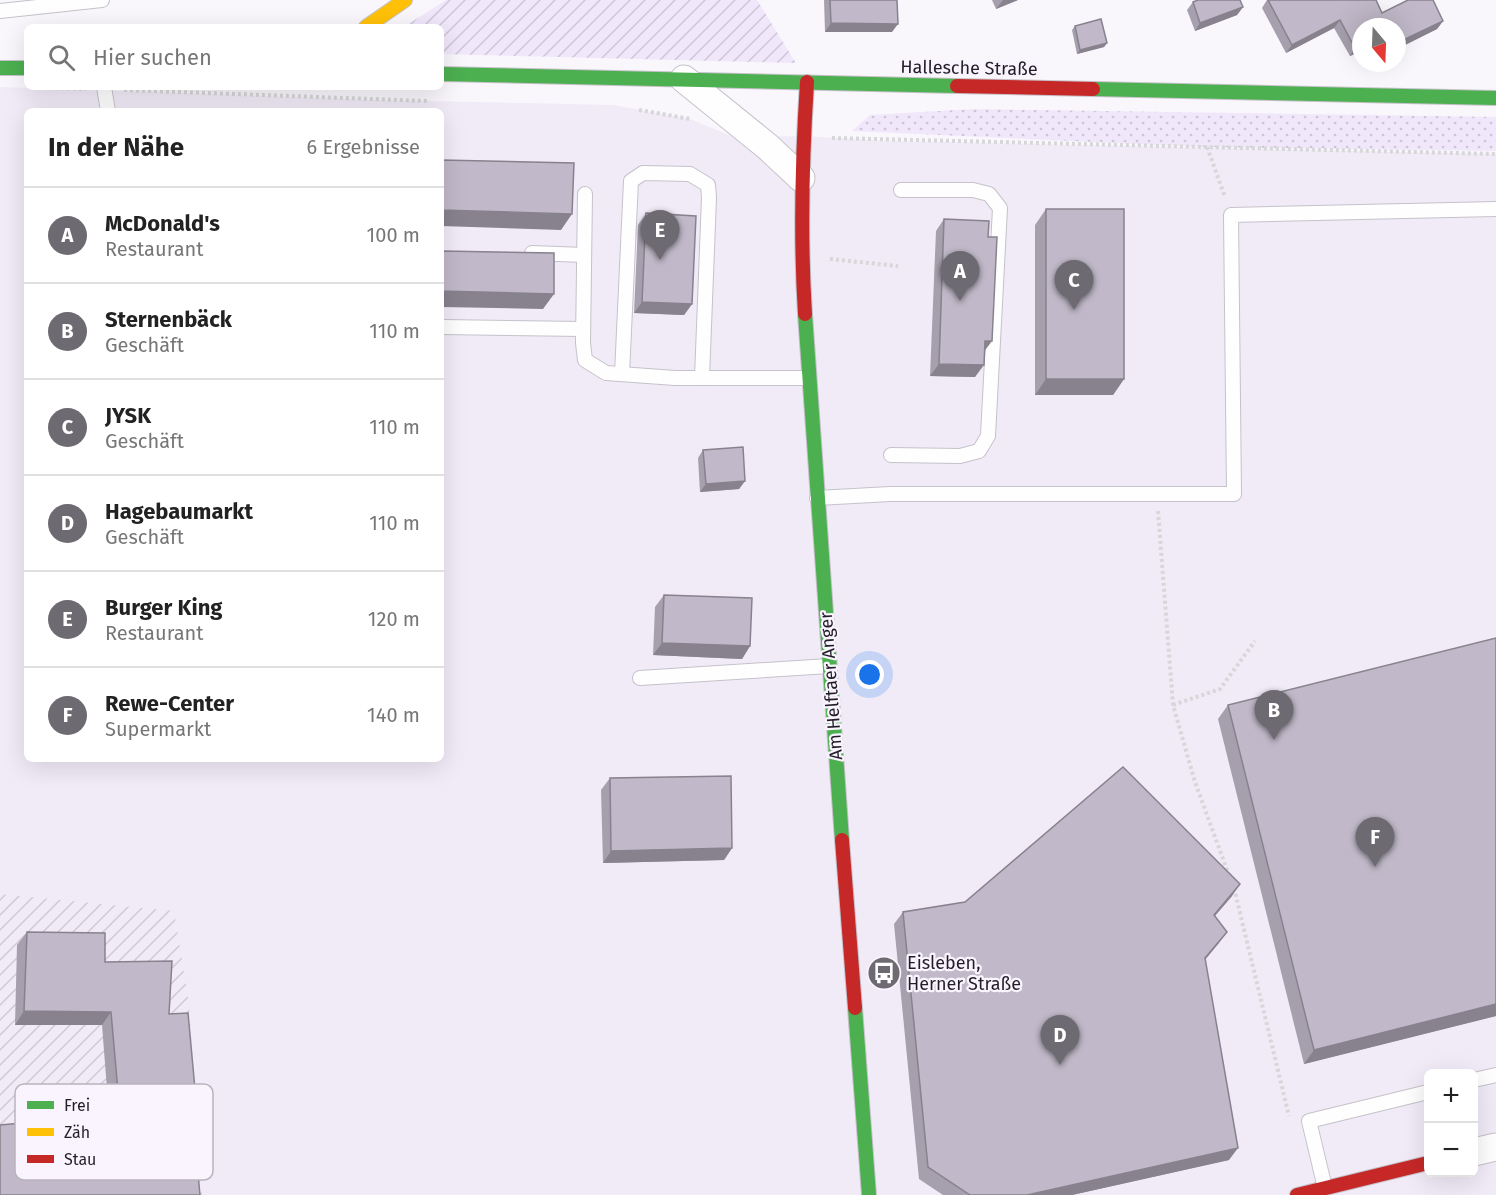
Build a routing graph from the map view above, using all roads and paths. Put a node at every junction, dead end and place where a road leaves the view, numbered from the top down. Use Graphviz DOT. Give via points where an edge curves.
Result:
graph roads {
  1 [pos="102,0"];
  2 [pos="405,0"];
  3 [pos="0,11"];
  4 [pos="370,24"];
  5 [pos="0,68"];
  6 [pos="24,68"];
  7 [pos="444,74"];
  8 [pos="684,79"];
  9 [pos="807,82"];
  10 [pos="104,90"];
  11 [pos="155,90"];
  12 [pos="1496,98"];
  13 [pos="436,101"];
  14 [pos="107,108"];
  15 [pos="635,109"];
  16 [pos="701,124"];
  17 [pos="804,136"];
  18 [pos="1208,147"];
  19 [pos="1496,154"];
  20 [pos="801,178"];
  21 [pos="901,190"];
  22 [pos="585,194"];
  23 [pos="1225,196"];
  24 [pos="1496,209"];
  25 [pos="519,253"];
  26 [pos="584,255"];
  27 [pos="801,256"];
  28 [pos="898,266"];
  29 [pos="444,327"];
  30 [pos="583,329"];
  31 [pos="622,374"];
  32 [pos="702,378"];
  33 [pos="809,378"];
  34 [pos="891,455"];
  35 [pos="1157,493"];
  36 [pos="817,498"];
  37 [pos="1255,641"];
  38 [pos="829,666"];
  39 [pos="640,678"];
  40 [pos="1173,705"];
  41 [pos="1496,1075"];
  42 [pos="1478,1079"];
  43 [pos="1424,1093"];
  44 [pos="1291,1125"];
  45 [pos="1496,1147"];
  46 [pos="1478,1151"];
  47 [pos="1424,1164"];
  48 [pos="1325,1188"];
  49 [pos="870,1195"];
  50 [pos="1297,1195"];
  1 -- 3 [label="lane"];
  2 -- 4 [label="street"];
  5 -- 6 [label="street"];
  7 -- 8 [label="street, Hallesche Straße"];
  8 -- 9 [label="street, Hallesche Straße"];
  8 -- 20 [label="street"];
  9 -- 12 [label="street, Hallesche Straße"];
  9 -- 17 [label="street, Am Helftaer Anger"];
  10 -- 14 [label="lane"];
  11 -- 13 [label="path"];
  15 -- 16 [label="path"];
  17 -- 18 [label="path"];
  17 -- 20 [label="street, Am Helftaer Anger"];
  18 -- 19 [label="path"];
  18 -- 23 [label="path"];
  20 -- 27 [label="street, Am Helftaer Anger"];
  21 -- 34 [label="lane" via="973,190 989,194 1000,208 988,436 979,451 960,456"];
  22 -- 26 [label="lane"];
  24 -- 35 [label="lane" via="1231,215 1234,494"];
  25 -- 26 [label="lane"];
  26 -- 30 [label="lane"];
  27 -- 28 [label="path"];
  27 -- 33 [label="street, Am Helftaer Anger"];
  29 -- 30 [label="lane"];
  30 -- 31 [label="lane" via="585,360 606,373"];
  31 -- 32 [label="lane"];
  31 -- 32 [label="lane" via="631,181 643,173 690,174 708,185 709,197"];
  32 -- 33 [label="lane"];
  33 -- 36 [label="street, Am Helftaer Anger"];
  35 -- 36 [label="lane" via="863,494"];
  35 -- 40 [label="path"];
  36 -- 38 [label="street, Am Helftaer Anger"];
  37 -- 40 [label="path" via="1220,689"];
  38 -- 39 [label="lane"];
  38 -- 49 [label="street, Am Helftaer Anger"];
  40 -- 44 [label="path" via="1195,782 1238,898"];
  41 -- 42 [label="lane"];
  43 -- 48 [label="lane" via="1310,1121"];
  45 -- 46 [label="street"];
  47 -- 48 [label="street"];
  48 -- 50 [label="street"];
}
